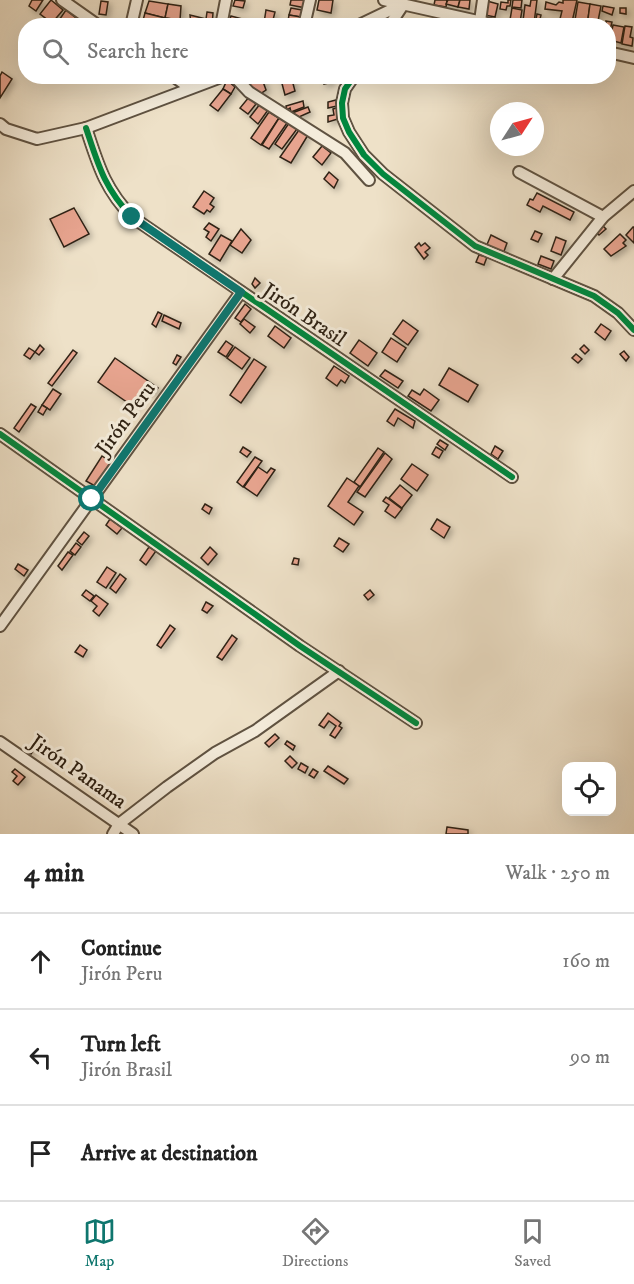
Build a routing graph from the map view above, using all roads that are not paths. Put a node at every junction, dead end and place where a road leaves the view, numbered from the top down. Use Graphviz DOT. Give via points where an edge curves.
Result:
graph roads {
  1 [pos="62,0"];
  2 [pos="137,0"];
  3 [pos="226,0"];
  4 [pos="310,0"];
  5 [pos="384,0"];
  6 [pos="483,0"];
  7 [pos="404,4"];
  8 [pos="88,18"];
  9 [pos="134,18"];
  10 [pos="223,18"];
  11 [pos="306,18"];
  12 [pos="374,18"];
  13 [pos="394,18"];
  14 [pos="467,18"];
  15 [pos="480,18"];
  16 [pos="616,54"];
  17 [pos="634,58"];
  18 [pos="184,84"];
  19 [pos="199,84"];
  20 [pos="242,84"];
  21 [pos="348,84"];
  22 [pos="190,88"];
  23 [pos="0,124"];
  24 [pos="86,128"];
  25 [pos="354,139"];
  26 [pos="345,153"];
  27 [pos="519,172"];
  28 [pos="369,180"];
  29 [pos="634,191"];
  30 [pos="603,217"];
  31 [pos="553,279"];
  32 [pos="241,292"];
  33 [pos="634,330"];
  34 [pos="0,434"];
  35 [pos="512,477"];
  36 [pos="92,499"];
  37 [pos="0,626"];
  38 [pos="339,671"];
  39 [pos="416,723"];
  40 [pos="0,742"];
  41 [pos="119,824"];
  42 [pos="113,834"];
  43 [pos="133,834"];
  1 -- 8 [label="street"];
  2 -- 9 [label="street"];
  3 -- 10 [label="street"];
  4 -- 11 [label="street"];
  5 -- 7 [label="street"];
  6 -- 15 [label="street"];
  7 -- 12 [label="street"];
  7 -- 13 [label="street"];
  7 -- 14 [label="street"];
  16 -- 17 [label="street"];
  18 -- 22 [label="street"];
  19 -- 22 [label="street"];
  20 -- 26 [label="street"];
  21 -- 25 [label="street" via="342,103"];
  22 -- 24 [label="street"];
  23 -- 24 [label="street" via="38,140"];
  24 -- 32 [label="street, Jirón Brasil" via="102,176 132,217"];
  25 -- 26 [label="street"];
  25 -- 31 [label="street" via="383,174 475,246"];
  26 -- 28 [label="street"];
  27 -- 30 [label="street"];
  29 -- 30 [label="street"];
  30 -- 31 [label="street"];
  31 -- 33 [label="street" via="594,296"];
  32 -- 35 [label="street, Jirón Brasil"];
  32 -- 36 [label="street, Jirón Peru"];
  34 -- 36 [label="street"];
  36 -- 37 [label="street, Jirón Peru"];
  36 -- 38 [label="street"];
  38 -- 39 [label="street"];
  38 -- 41 [label="street" via="255,731 215,753"];
  40 -- 41 [label="street, Jirón Panama"];
  41 -- 42 [label="street"];
  41 -- 43 [label="street, Jirón Panama"];
}
